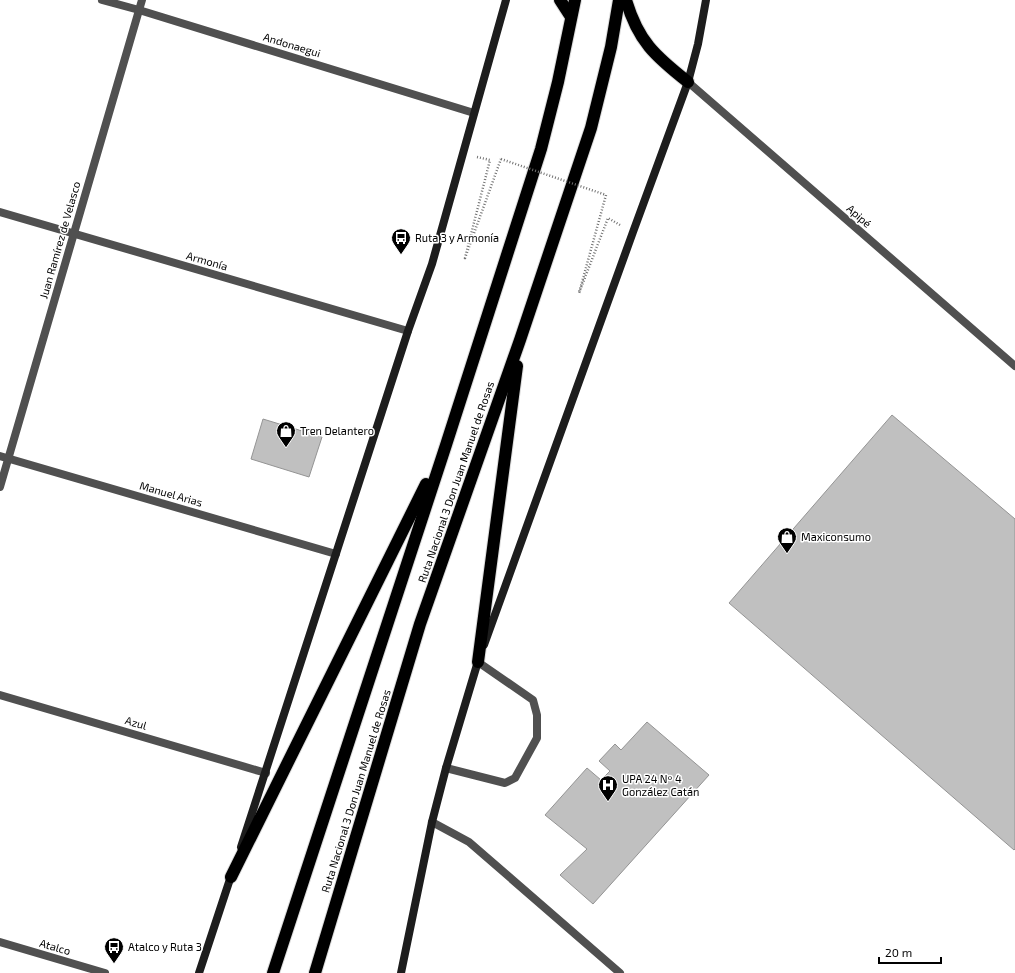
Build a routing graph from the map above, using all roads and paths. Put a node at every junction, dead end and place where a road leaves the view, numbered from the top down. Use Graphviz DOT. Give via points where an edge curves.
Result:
graph roads {
  1 [pos="102,0"];
  2 [pos="142,0"];
  3 [pos="506,0"];
  4 [pos="560,0"];
  5 [pos="574,0"];
  6 [pos="619,0"];
  7 [pos="626,0"];
  8 [pos="706,0"];
  9 [pos="140,10"];
  10 [pos="571,18"];
  11 [pos="688,82"];
  12 [pos="474,112"];
  13 [pos="464,153"];
  14 [pos="0,212"];
  15 [pos="632,232"];
  16 [pos="74,234"];
  17 [pos="408,331"];
  18 [pos="520,340"];
  19 [pos="1015,366"];
  20 [pos="446,445"];
  21 [pos="4,457"];
  22 [pos="0,487"];
  23 [pos="336,554"];
  24 [pos="478,662"];
  25 [pos="0,695"];
  26 [pos="446,768"];
  27 [pos="266,773"];
  28 [pos="432,822"];
  29 [pos="231,877"];
  30 [pos="0,942"];
  31 [pos="105,973"];
  32 [pos="199,973"];
  33 [pos="273,973"];
  34 [pos="314,973"];
  35 [pos="401,973"];
  36 [pos="620,973"];
  1 -- 9 [label="street, Andonaegui"];
  2 -- 9 [label="street, Juan Ramírez de Velasco"];
  3 -- 12 [label="street"];
  4 -- 10 [label="highway"];
  5 -- 10 [label="highway, Ruta Nacional 3 Don Juan Manuel de Rosas"];
  6 -- 18 [label="highway, Ruta Nacional 3 Don Juan Manuel de Rosas" via="611,47 590,128"];
  7 -- 11 [label="highway" via="632,19 644,41"];
  8 -- 11 [label="street"];
  9 -- 12 [label="street, Andonaegui"];
  9 -- 16 [label="street, Juan Ramírez de Velasco"];
  10 -- 20 [label="highway, Ruta Nacional 3 Don Juan Manuel de Rosas" via="541,149"];
  11 -- 15 [label="street"];
  11 -- 19 [label="street, Apipé"];
  12 -- 13 [label="street"];
  13 -- 15 [label="path, bridge" via="490,160 465,258 501,159 606,195 579,293 608,218"];
  13 -- 17 [label="street" via="432,264"];
  14 -- 16 [label="street, Armonía"];
  15 -- 24 [label="street"];
  16 -- 17 [label="street, Armonía"];
  16 -- 21 [label="street, Juan Ramírez de Velasco"];
  17 -- 23 [label="street"];
  18 -- 24 [label="highway"];
  18 -- 34 [label="highway, Ruta Nacional 3 Don Juan Manuel de Rosas" via="420,624"];
  20 -- 29 [label="highway"];
  20 -- 33 [label="highway, Ruta Nacional 3 Don Juan Manuel de Rosas"];
  21 -- 22 [label="street, Juan Ramírez de Velasco"];
  21 -- 23 [label="street, Manuel Arias"];
  23 -- 27 [label="street"];
  24 -- 26 [label="street"];
  24 -- 26 [label="street" via="533,700 537,715 538,738 515,778 505,783"];
  25 -- 27 [label="street, Azul"];
  26 -- 28 [label="street"];
  27 -- 29 [label="street"];
  28 -- 35 [label="street"];
  28 -- 36 [label="street" via="469,842"];
  29 -- 32 [label="street"];
  30 -- 31 [label="street, Atalco"];
}
